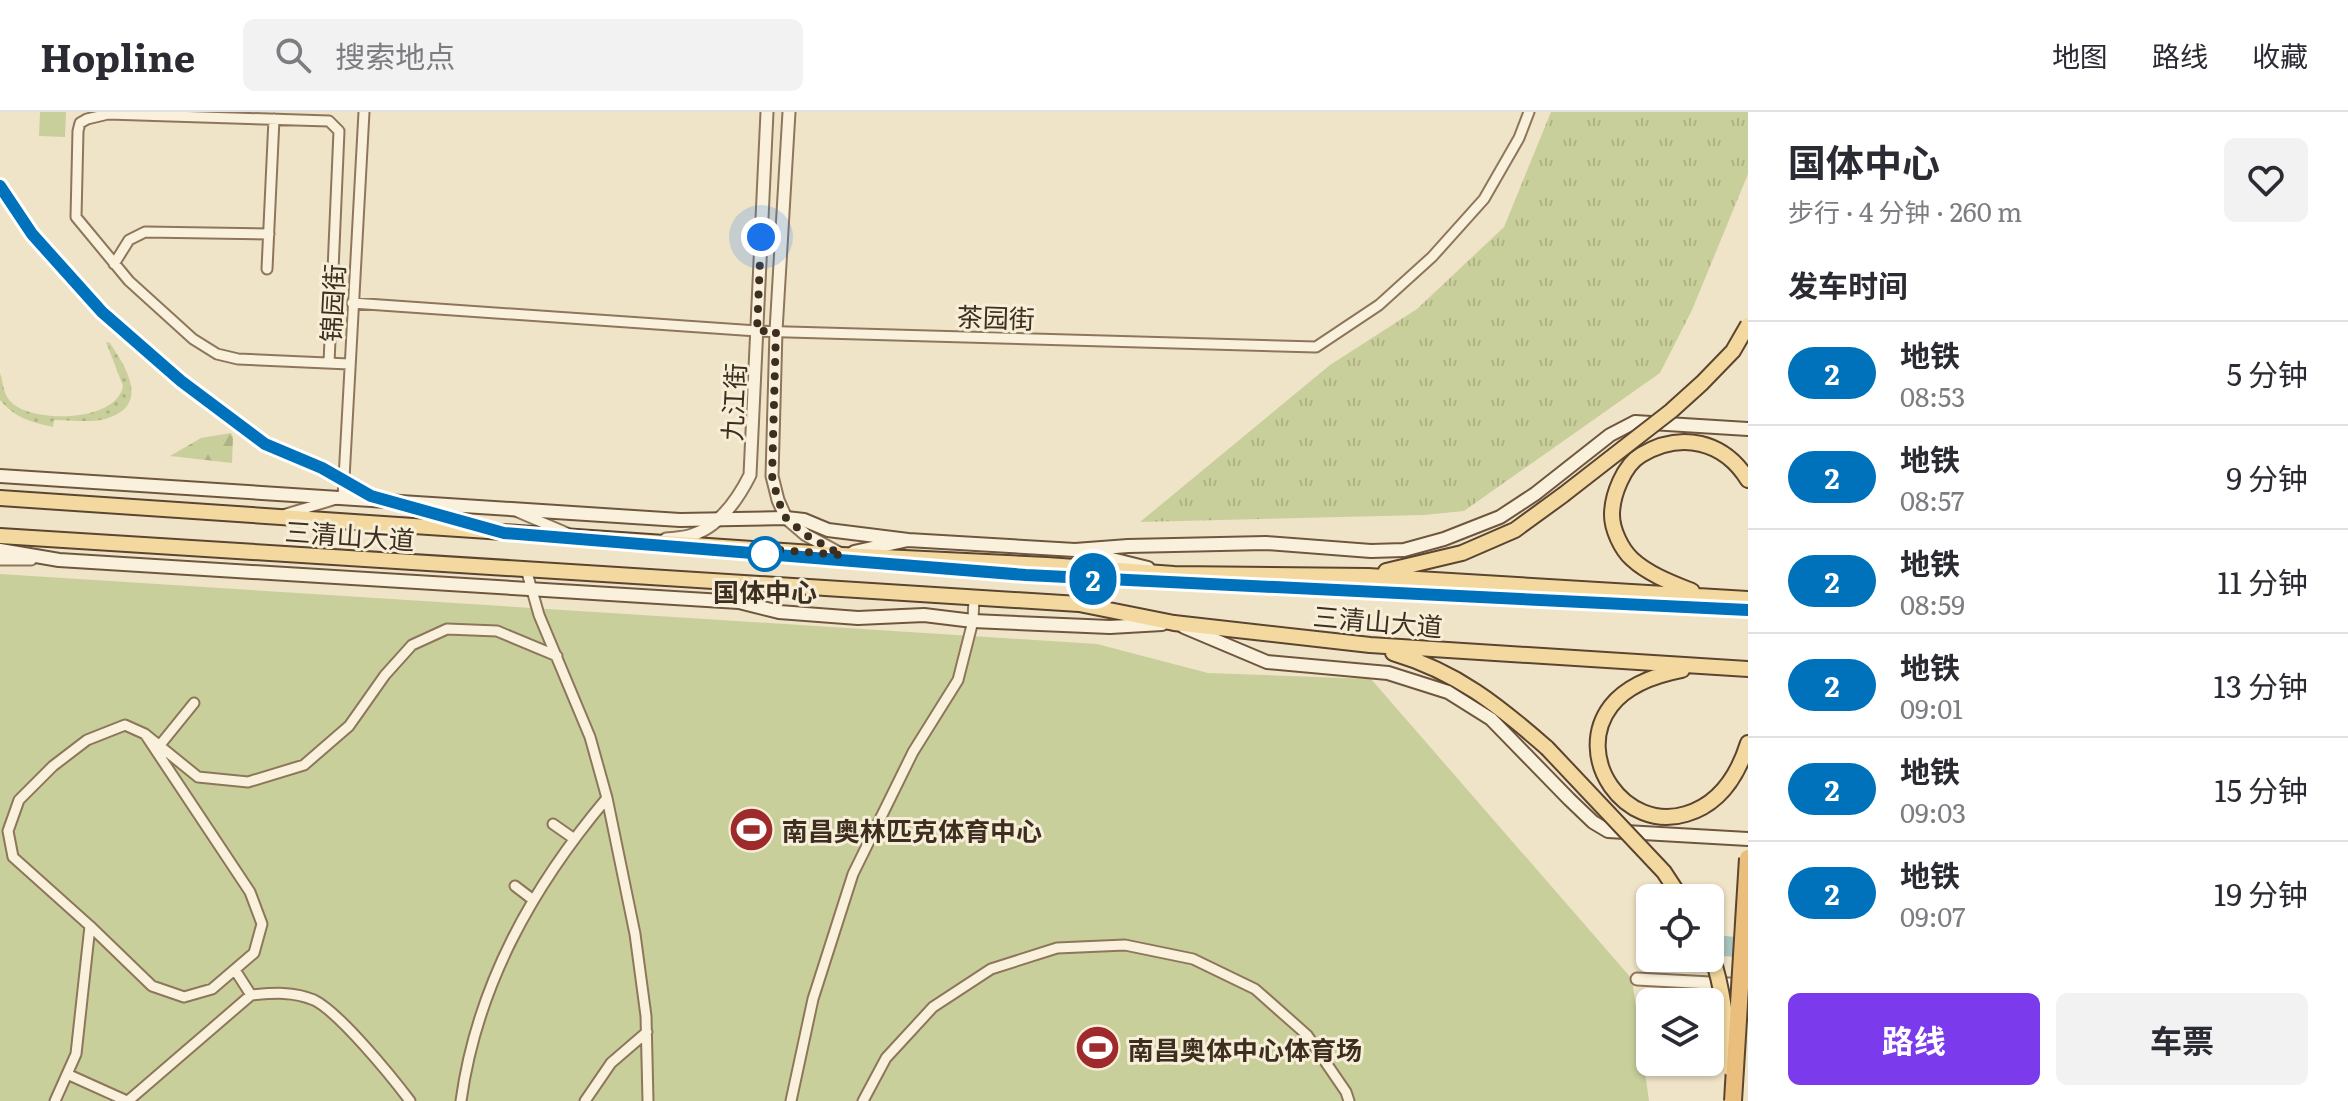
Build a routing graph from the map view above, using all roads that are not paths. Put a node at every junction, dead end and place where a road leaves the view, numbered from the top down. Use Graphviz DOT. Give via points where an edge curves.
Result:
graph roads {
  1 [pos="364,112"];
  2 [pos="767,112"];
  3 [pos="789,112"];
  4 [pos="1529,112"];
  5 [pos="274,119"];
  6 [pos="269,234"];
  7 [pos="114,264"];
  8 [pos="267,269"];
  9 [pos="352,303"];
  10 [pos="1748,325"];
  11 [pos="757,331"];
  12 [pos="776,331"];
  13 [pos="329,363"];
  14 [pos="349,364"];
  15 [pos="1748,429"];
  16 [pos="0,476"];
  17 [pos="26,477"];
  18 [pos="1748,480"];
  19 [pos="0,484"];
  20 [pos="343,497"];
  21 [pos="0,498"];
  22 [pos="511,509"];
  23 [pos="275,518"];
  24 [pos="786,518"];
  25 [pos="717,519"];
  26 [pos="0,536"];
  27 [pos="574,536"];
  28 [pos="908,540"];
  29 [pos="654,541"];
  30 [pos="0,550"];
  31 [pos="1075,550"];
  32 [pos="842,555"];
  33 [pos="0,559"];
  34 [pos="59,560"];
  35 [pos="526,569"];
  36 [pos="1174,574"];
  37 [pos="1368,576"];
  38 [pos="532,589"];
  39 [pos="1702,596"];
  40 [pos="974,597"];
  41 [pos="1748,599"];
  42 [pos="973,621"];
  43 [pos="1174,623"];
  44 [pos="1370,645"];
  45 [pos="557,656"];
  46 [pos="1706,666"];
  47 [pos="1748,669"];
  48 [pos="194,703"];
  49 [pos="145,734"];
  50 [pos="1748,743"];
  51 [pos="160,745"];
  52 [pos="607,798"];
  53 [pos="553,824"];
  54 [pos="573,838"];
  55 [pos="1748,839"];
  56 [pos="1748,858"];
  57 [pos="1672,884"];
  58 [pos="515,886"];
  59 [pos="532,899"];
  60 [pos="90,926"];
  61 [pos="235,970"];
  62 [pos="1717,972"];
  63 [pos="1637,979"];
  64 [pos="1748,985"];
  65 [pos="251,995"];
  66 [pos="647,1032"];
  67 [pos="67,1074"];
  68 [pos="55,1101"];
  69 [pos="128,1101"];
  70 [pos="410,1101"];
  71 [pos="461,1101"];
  72 [pos="585,1101"];
  73 [pos="648,1101"];
  74 [pos="791,1101"];
  75 [pos="863,1101"];
  76 [pos="1349,1101"];
  77 [pos="1731,1101"];
  1 -- 9 [label="street, 锦园街"];
  2 -- 11 [label="street, 九江街"];
  3 -- 12 [label="street, 九江街"];
  4 -- 12 [label="street, 茶园街" via="1484,199 1432,257 1379,305 1316,347"];
  5 -- 6 [label="street"];
  5 -- 7 [label="street" via="108,114 80,123 76,217"];
  5 -- 13 [label="street" via="329,121 339,131"];
  6 -- 7 [label="street" via="145,232 129,240"];
  6 -- 8 [label="street"];
  7 -- 13 [label="street" via="193,339 217,354"];
  9 -- 11 [label="street, 茶园街"];
  9 -- 14 [label="street, 锦园街"];
  10 -- 37 [label="main road, bridge" via="1733,351 1671,411 1515,530 1462,553"];
  11 -- 12 [label="street, 茶园街"];
  11 -- 25 [label="street, 九江街" via="750,475 736,502"];
  12 -- 24 [label="street, 九江街" via="772,476"];
  13 -- 14 [label="street"];
  14 -- 20 [label="street, 锦园街"];
  15 -- 31 [label="main road" via="1635,422 1500,517 1404,550 1266,543"];
  16 -- 17 [label="main road"];
  17 -- 19 [label="main road"];
  17 -- 20 [label="main road"];
  18 -- 39 [label="main road" via="1722,451 1685,442 1639,456 1616,493 1612,516 1617,539 1631,559"];
  20 -- 22 [label="main road"];
  20 -- 23 [label="street"];
  21 -- 23 [label="main road, 三清山大道"];
  22 -- 25 [label="main road"];
  22 -- 27 [label="street"];
  23 -- 27 [label="main road, 三清山大道"];
  24 -- 25 [label="main road"];
  24 -- 28 [label="main road" via="828,530"];
  24 -- 32 [label="street"];
  25 -- 29 [label="street, 九江街" via="693,535"];
  26 -- 35 [label="main road, 三清山大道"];
  27 -- 29 [label="main road, 三清山大道"];
  28 -- 31 [label="main road"];
  28 -- 32 [label="main road"];
  29 -- 32 [label="main road, 三清山大道"];
  30 -- 34 [label="main road"];
  31 -- 36 [label="main road"];
  32 -- 36 [label="main road, 三清山大道"];
  33 -- 34 [label="street"];
  34 -- 38 [label="main road"];
  35 -- 38 [label="street"];
  35 -- 40 [label="main road, 三清山大道"];
  36 -- 37 [label="main road, 三清山大道"];
  37 -- 39 [label="main road, 三清山大道"];
  38 -- 42 [label="main road" via="739,602 779,612 858,618 924,615"];
  38 -- 45 [label="street"];
  39 -- 41 [label="main road, 三清山大道"];
  40 -- 42 [label="street"];
  40 -- 43 [label="main road, 三清山大道" via="1079,604"];
  42 -- 43 [label="main road" via="1110,627"];
  42 -- 74 [label="street" via="958,680 913,752 853,874 813,999"];
  43 -- 44 [label="main road, 三清山大道"];
  43 -- 55 [label="main road" via="1267,662 1388,673 1448,692 1491,719 1577,807 1608,831"];
  44 -- 46 [label="main road, 三清山大道"];
  44 -- 57 [label="main road, bridge" via="1449,674 1504,710 1547,748"];
  45 -- 51 [label="street" via="497,631 447,629 412,645 349,726 304,765 248,782 198,777"];
  45 -- 52 [label="street" via="590,737"];
  46 -- 47 [label="main road, 三清山大道"];
  46 -- 50 [label="main road" via="1639,683 1611,707 1598,741 1606,781 1638,812 1674,818 1713,802 1728,786"];
  48 -- 51 [label="street"];
  49 -- 51 [label="street"];
  49 -- 60 [label="street" via="125,725 87,740 19,800 8,831 13,857"];
  49 -- 61 [label="street" via="250,892 262,924 254,953"];
  52 -- 54 [label="street"];
  52 -- 66 [label="street" via="635,934"];
  53 -- 54 [label="street"];
  54 -- 59 [label="street"];
  56 -- 77 [label="highway, bridge"];
  58 -- 59 [label="street"];
  59 -- 71 [label="street" via="489,988 466,1064"];
  60 -- 61 [label="street" via="152,986 184,997 212,989"];
  60 -- 67 [label="street" via="76,1054"];
  61 -- 65 [label="street"];
  62 -- 77 [label="main road, bridge"];
  63 -- 64 [label="street"];
  65 -- 69 [label="street"];
  65 -- 70 [label="street" via="283,992 314,1000 332,1012"];
  66 -- 72 [label="street" via="611,1063"];
  66 -- 73 [label="street"];
  67 -- 68 [label="street"];
  67 -- 69 [label="street"];
  75 -- 76 [label="street" via="886,1058 933,1007 991,969 1057,948 1125,945 1193,959 1255,989 1307,1035"];
}
